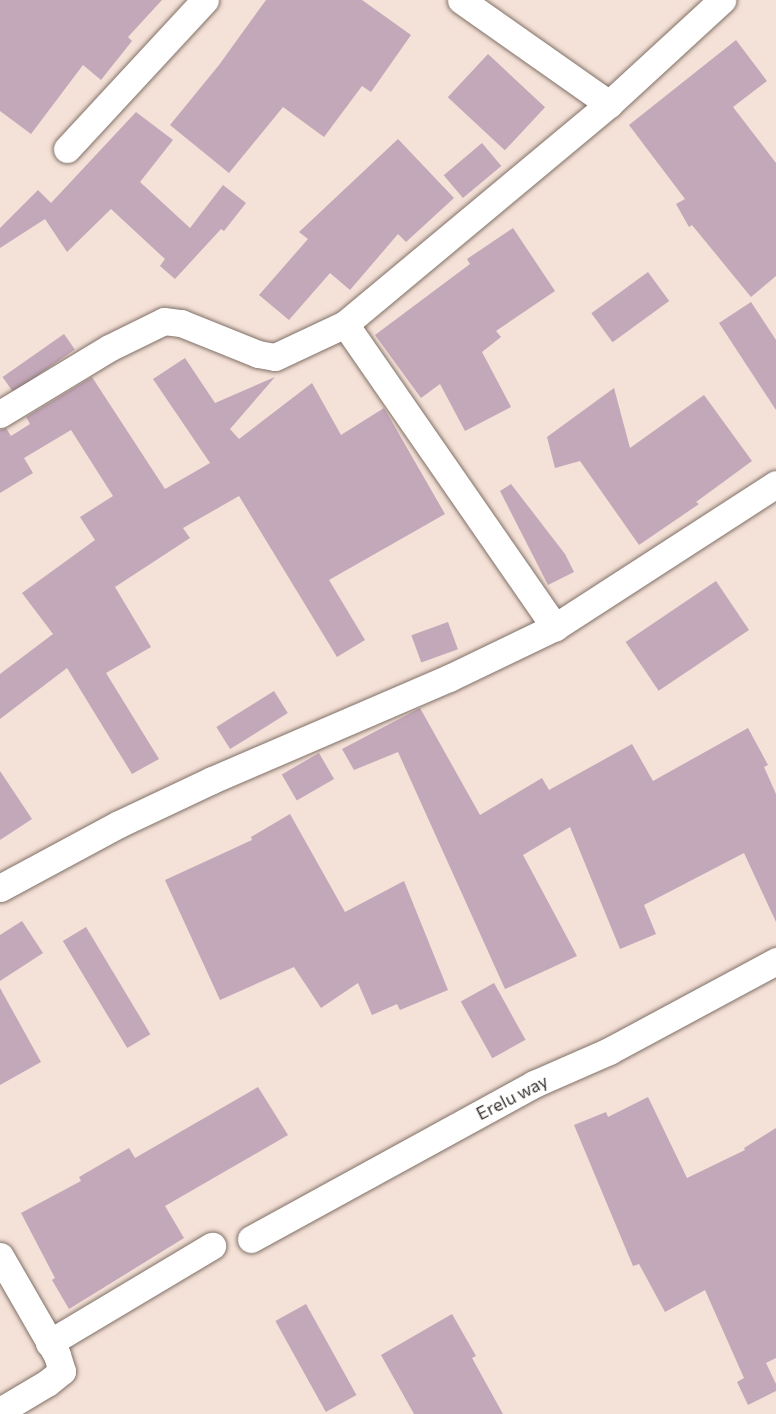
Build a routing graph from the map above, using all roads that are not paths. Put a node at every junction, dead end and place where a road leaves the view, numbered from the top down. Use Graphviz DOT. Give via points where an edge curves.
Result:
graph roads {
  1 [pos="205,0"];
  2 [pos="461,0"];
  3 [pos="722,0"];
  4 [pos="609,104"];
  5 [pos="67,149"];
  6 [pos="345,324"];
  7 [pos="0,414"];
  8 [pos="776,484"];
  9 [pos="555,627"];
  10 [pos="0,888"];
  11 [pos="776,961"];
  12 [pos="251,1239"];
  13 [pos="212,1246"];
  14 [pos="0,1256"];
  15 [pos="49,1343"];
  16 [pos="0,1411"];
  1 -- 5 [label="street"];
  2 -- 4 [label="street"];
  3 -- 4 [label="street"];
  4 -- 6 [label="street"];
  6 -- 7 [label="street" via="275,357 181,323 164,321 109,348"];
  6 -- 9 [label="street"];
  8 -- 9 [label="street"];
  9 -- 10 [label="street" via="129,819"];
  11 -- 12 [label="street, Erelu way" via="609,1051 534,1084"];
  13 -- 15 [label="street"];
  14 -- 15 [label="street"];
  15 -- 16 [label="street" via="62,1371"];
}
